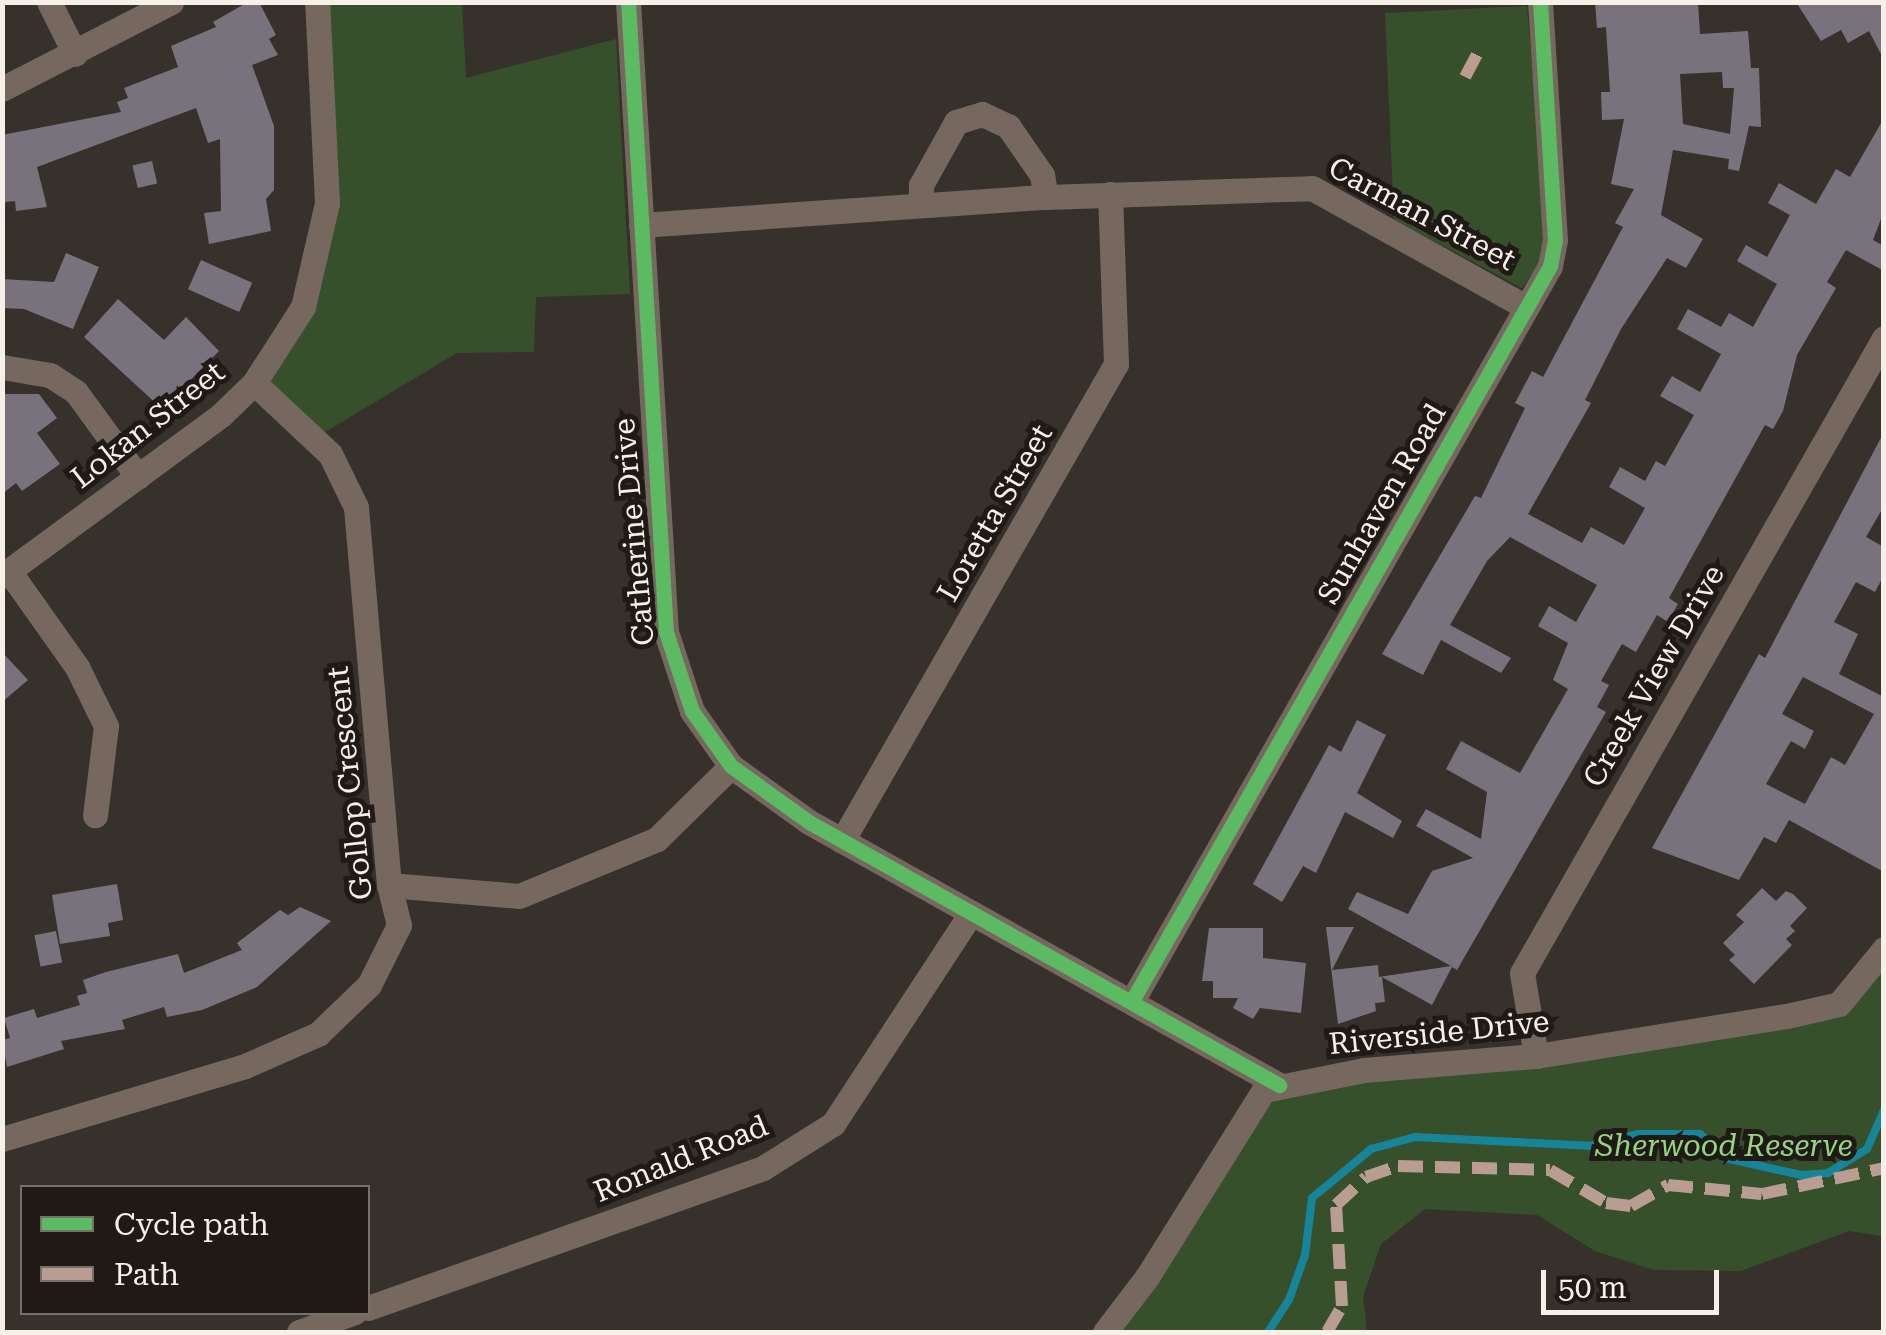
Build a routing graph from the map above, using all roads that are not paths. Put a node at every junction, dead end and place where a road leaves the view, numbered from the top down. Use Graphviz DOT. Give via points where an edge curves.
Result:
graph roads {
  1 [pos="49,2"];
  2 [pos="172,2"];
  3 [pos="318,2"];
  4 [pos="628,2"];
  5 [pos="1540,2"];
  6 [pos="75,54"];
  7 [pos="2,89"];
  8 [pos="1110,194"];
  9 [pos="1046,197"];
  10 [pos="921,204"];
  11 [pos="641,225"];
  12 [pos="1526,306"];
  13 [pos="1884,338"];
  14 [pos="2,366"];
  15 [pos="254,383"];
  16 [pos="138,477"];
  17 [pos="6,573"];
  18 [pos="731,766"];
  19 [pos="95,815"];
  20 [pos="842,841"];
  21 [pos="389,885"];
  22 [pos="971,913"];
  23 [pos="1884,949"];
  24 [pos="1133,999"];
  25 [pos="1536,1056"];
  26 [pos="1279,1085"];
  27 [pos="2,1139"];
  28 [pos="370,1307"];
  29 [pos="346,1315"];
  30 [pos="298,1332"];
  31 [pos="1104,1332"];
  1 -- 6 [label="street"];
  2 -- 6 [label="street"];
  3 -- 15 [label="street, Lokan Street" via="327,203 302,306"];
  4 -- 11 [label="street, Catherine Drive"];
  5 -- 12 [label="street, Sunhaven Road" via="1555,240 1550,266"];
  6 -- 7 [label="street"];
  8 -- 9 [label="street, Carman Street"];
  8 -- 12 [label="street, Carman Street" via="1312,188"];
  8 -- 20 [label="street, Loretta Street" via="1116,364"];
  9 -- 10 [label="street, Carman Street"];
  9 -- 10 [label="street" via="1042,175 1008,126 982,114 956,122 922,185"];
  10 -- 11 [label="street, Carman Street"];
  11 -- 18 [label="street, Catherine Drive" via="666,632 692,711"];
  12 -- 24 [label="street, Sunhaven Road"];
  13 -- 25 [label="street, Creek View Drive" via="1522,974"];
  14 -- 16 [label="street" via="50,375 76,392"];
  15 -- 16 [label="street, Lokan Street"];
  15 -- 21 [label="street, Gollop Crescent" via="330,454 356,507"];
  16 -- 17 [label="street, Lokan Street"];
  17 -- 19 [label="street" via="77,667 106,726"];
  18 -- 20 [label="street, Catherine Drive"];
  18 -- 21 [label="street" via="657,840 519,896"];
  20 -- 22 [label="street, Catherine Drive"];
  21 -- 27 [label="street, Gollop Crescent" via="399,925 369,985 318,1034 245,1066"];
  22 -- 24 [label="street, Catherine Drive"];
  22 -- 28 [label="street, Ronald Road" via="833,1124 763,1168"];
  23 -- 25 [label="street, Riverside Drive" via="1839,1004"];
  24 -- 26 [label="street, Catherine Drive"];
  25 -- 26 [label="street, Riverside Drive" via="1364,1070"];
  26 -- 31 [label="street" via="1258,1098 1147,1278"];
  29 -- 30 [label="street"];
}
